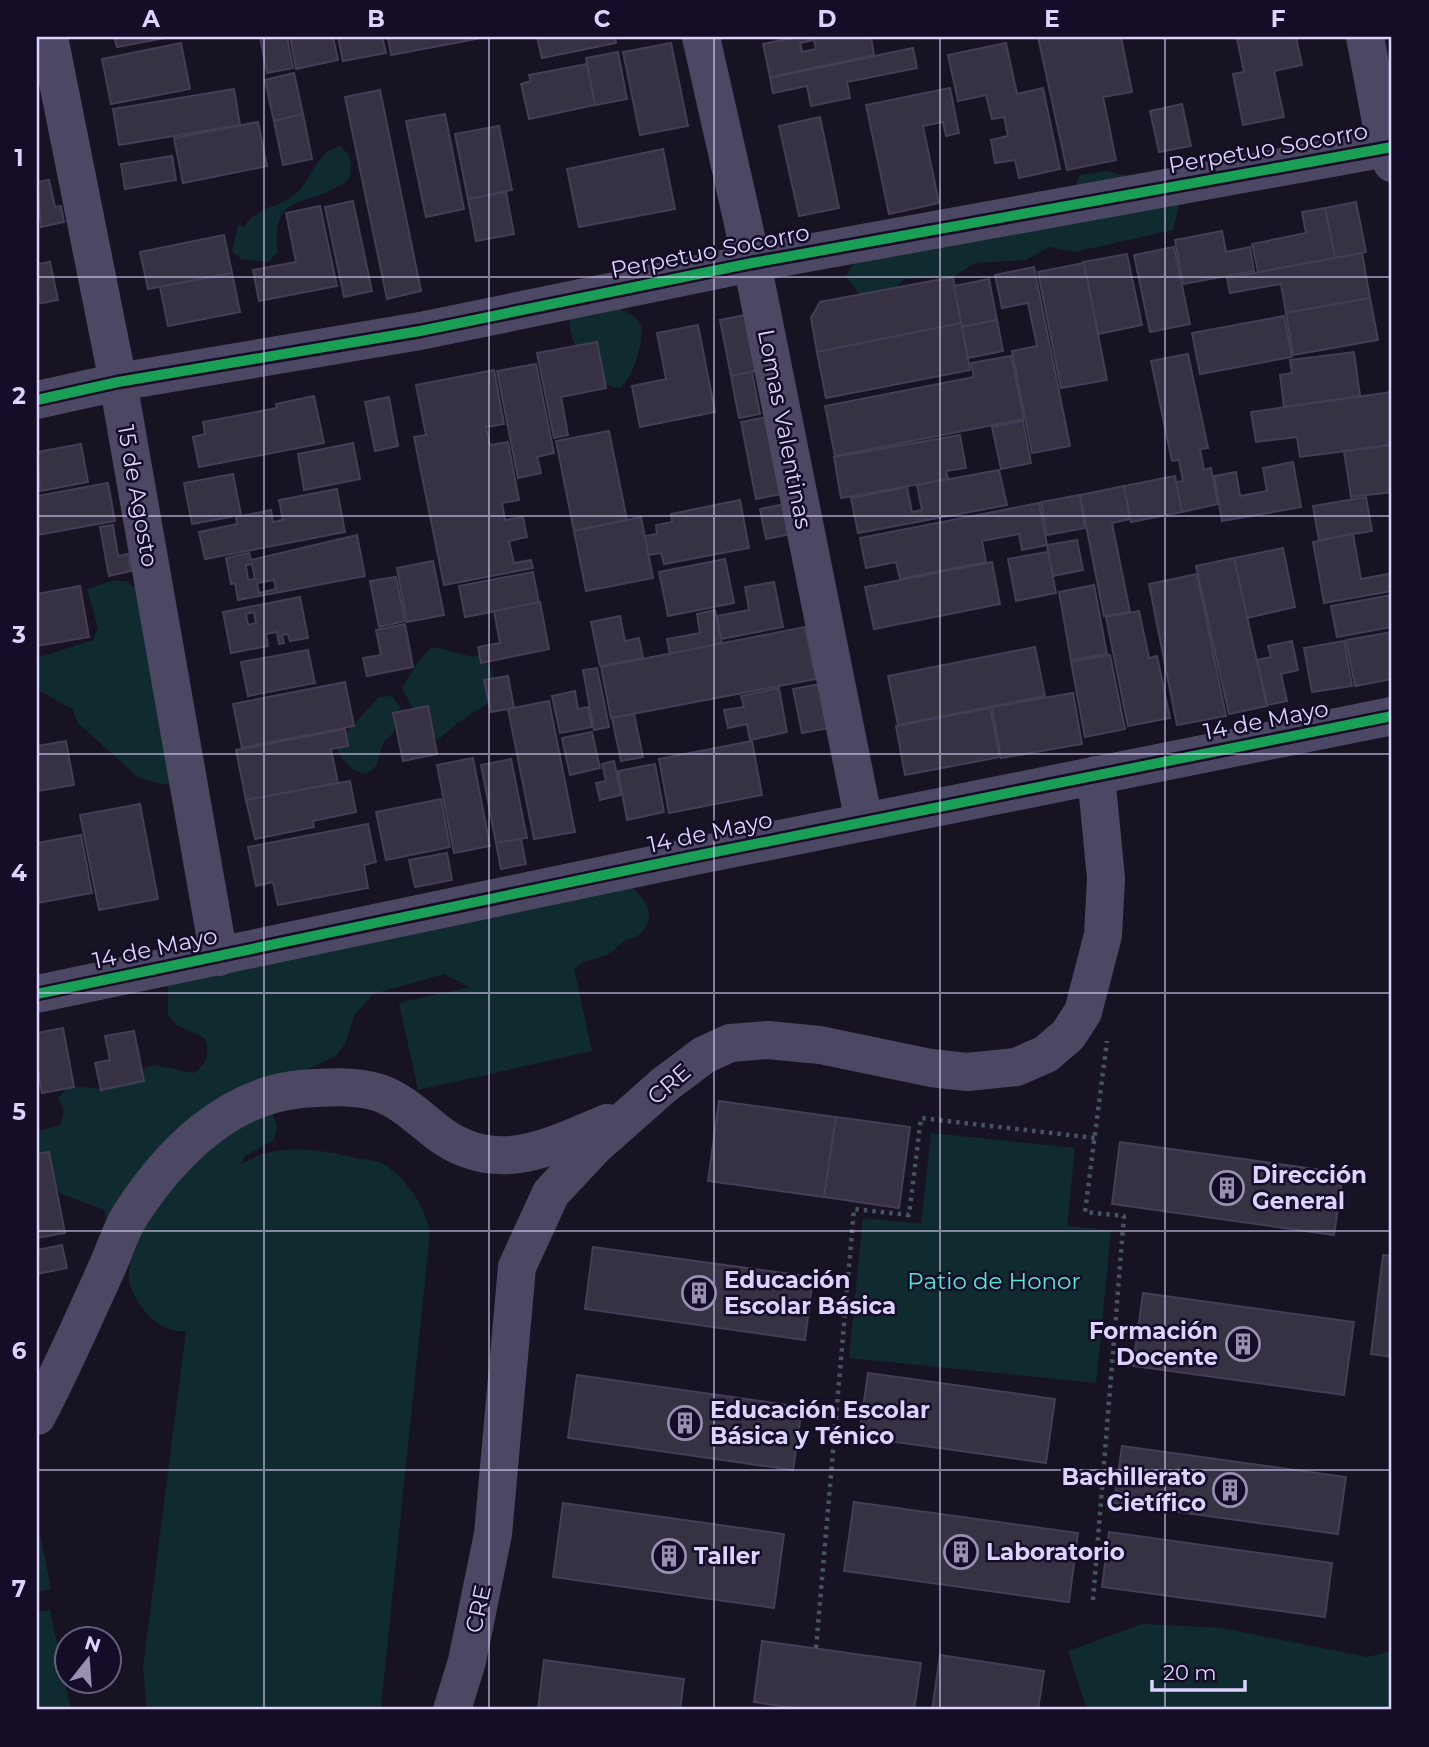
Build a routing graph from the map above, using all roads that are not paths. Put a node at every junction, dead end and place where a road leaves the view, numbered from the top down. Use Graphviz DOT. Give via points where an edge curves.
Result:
graph roads {
  1 [pos="49,37"];
  2 [pos="701,37"];
  3 [pos="1365,37"];
  4 [pos="1390,153"];
  5 [pos="752,263"];
  6 [pos="118,382"];
  7 [pos="37,400"];
  8 [pos="1392,716"];
  9 [pos="1096,775"];
  10 [pos="864,822"];
  11 [pos="219,957"];
  12 [pos="37,994"];
  13 [pos="642,1108"];
  14 [pos="37,1416"];
  15 [pos="452,1710"];
  1 -- 6 [label="street, 15 de Agosto"];
  2 -- 5 [label="street, Lomas Valentinas"];
  3 -- 4 [label="street"];
  4 -- 5 [label="street, Perpetuo Socorro"];
  5 -- 6 [label="street, Perpetuo Socorro" via="420,331"];
  5 -- 10 [label="street, Lomas Valentinas"];
  6 -- 7 [label="street, Perpetuo Socorro"];
  6 -- 11 [label="street, 15 de Agosto"];
  8 -- 9 [label="street, 14 de Mayo"];
  9 -- 10 [label="street, 14 de Mayo"];
  9 -- 13 [label="street, CRE" via="1106,878 1103,934 1083,1012 1068,1035 1046,1054 1016,1067 967,1072 820,1045 768,1040 730,1043 704,1055"];
  10 -- 11 [label="street, 14 de Mayo"];
  11 -- 12 [label="street, 14 de Mayo"];
  13 -- 14 [label="street" via="524,1156 474,1151 443,1136 380,1093 328,1087 255,1098 209,1126 174,1159 130,1216"];
  13 -- 15 [label="street, CRE" via="595,1146 551,1193 517,1267 493,1534"];
}
